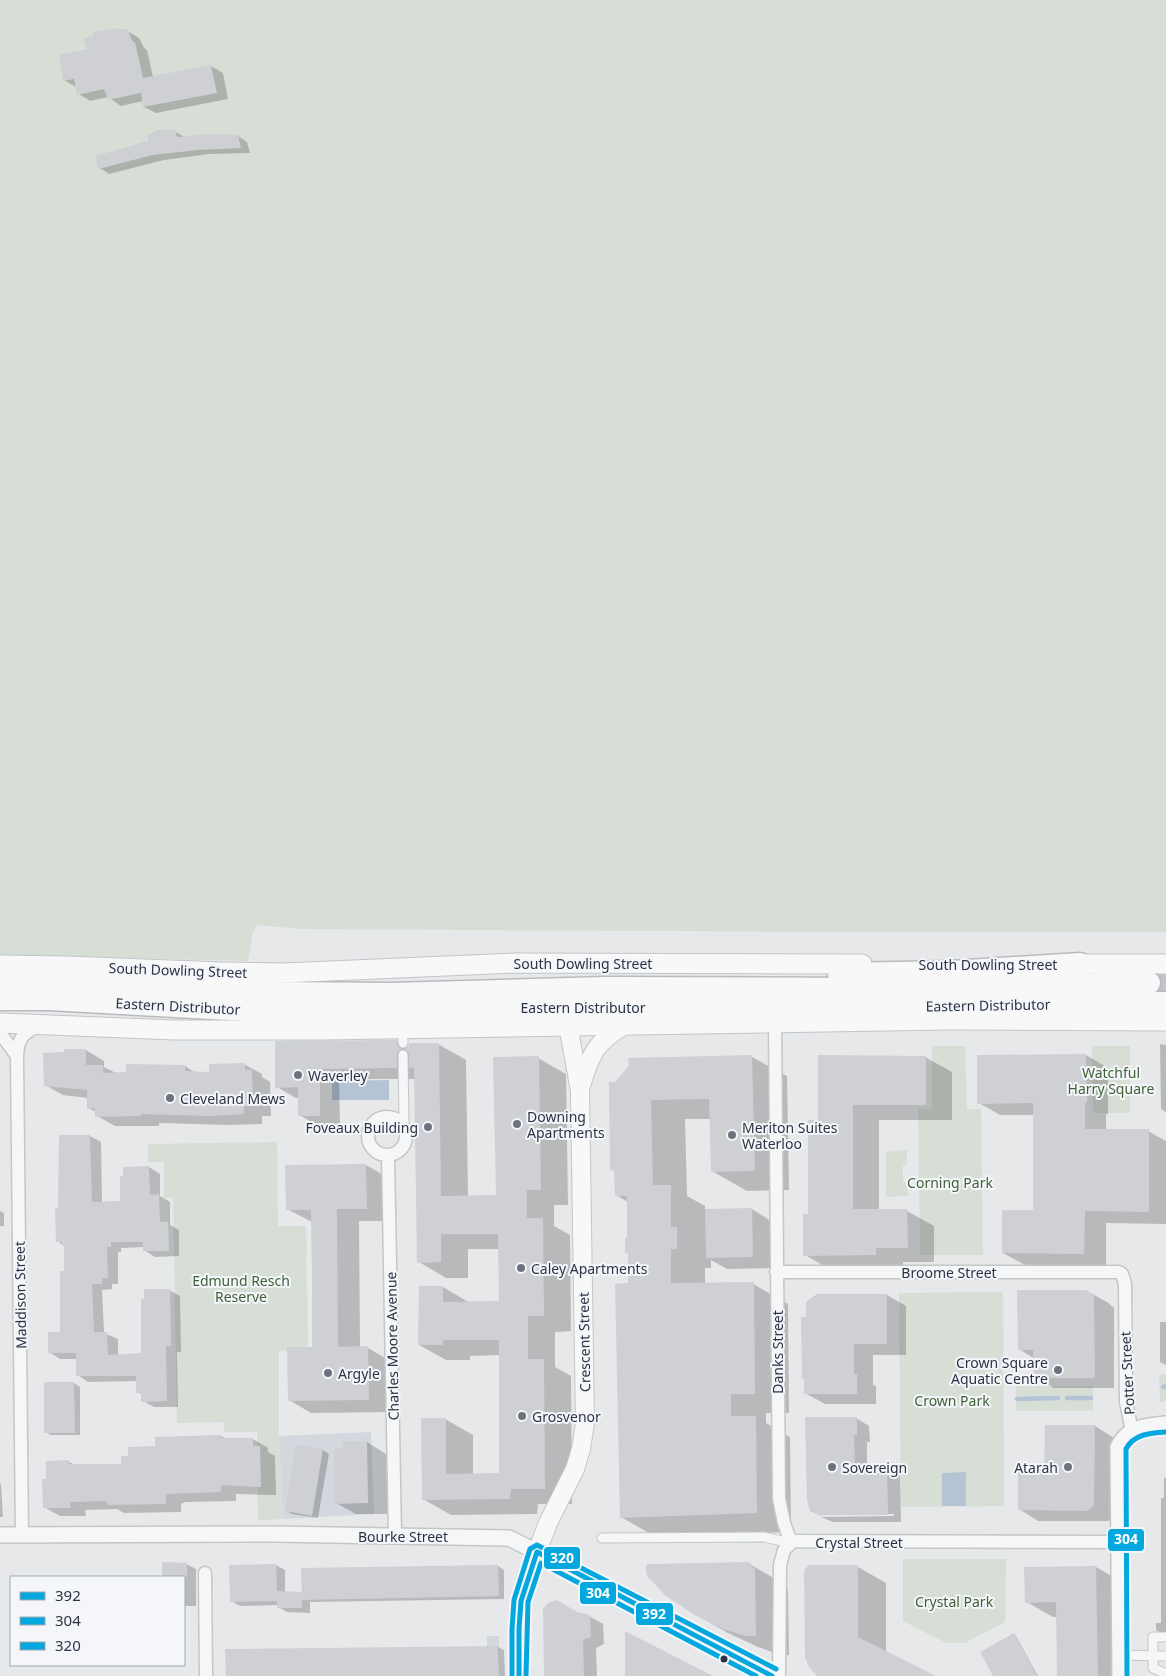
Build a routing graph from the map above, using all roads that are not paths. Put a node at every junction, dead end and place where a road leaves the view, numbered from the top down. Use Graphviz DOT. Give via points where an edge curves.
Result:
graph roads {
  1 [pos="1080,964"];
  2 [pos="1166,964"];
  3 [pos="0,965"];
  4 [pos="0,981"];
  5 [pos="1149,983"];
  6 [pos="276,993"];
  7 [pos="0,999"];
  8 [pos="1166,1003"];
  9 [pos="1166,1021"];
  10 [pos="775,1022"];
  11 [pos="0,1023"];
  12 [pos="39,1025"];
  13 [pos="568,1025"];
  14 [pos="625,1025"];
  15 [pos="0,1033"];
  16 [pos="403,1055"];
  17 [pos="17,1056"];
  18 [pos="580,1091"];
  19 [pos="404,1125"];
  20 [pos="388,1155"];
  21 [pos="776,1272"];
  22 [pos="1122,1274"];
  23 [pos="1166,1424"];
  24 [pos="1132,1431"];
  25 [pos="0,1535"];
  26 [pos="22,1535"];
  27 [pos="395,1536"];
  28 [pos="602,1538"];
  29 [pos="1118,1542"];
  30 [pos="791,1543"];
  31 [pos="537,1552"];
  32 [pos="205,1573"];
  33 [pos="1166,1637"];
  34 [pos="1120,1655"];
  35 [pos="1153,1655"];
  36 [pos="1166,1656"];
  37 [pos="1166,1674"];
  38 [pos="206,1676"];
  39 [pos="520,1676"];
  40 [pos="772,1676"];
  41 [pos="779,1676"];
  42 [pos="1120,1676"];
  1 -- 2 [label="main road, South Dowling Street"];
  1 -- 3 [label="main road, South Dowling Street" via="515,963 282,973"];
  1 -- 6 [label="highway" via="952,972 505,978"];
  4 -- 6 [label="highway, Eastern Distributor"];
  5 -- 6 [label="highway, Eastern Distributor" via="874,989 604,988 391,994"];
  7 -- 8 [label="highway, Eastern Distributor" via="282,1012 559,1006 757,1008"];
  9 -- 10 [label="main road"];
  10 -- 14 [label="main road"];
  10 -- 21 [label="street, Danks Street"];
  11 -- 12 [label="main road"];
  12 -- 13 [label="main road" via="306,1030"];
  12 -- 17 [label="street, Maddison Street" via="25,1032 18,1043"];
  13 -- 14 [label="main road"];
  13 -- 18 [label="main road, Crescent Street"];
  14 -- 18 [label="main road, Crescent Street" via="594,1050"];
  15 -- 17 [label="street"];
  16 -- 19 [label="street"];
  17 -- 26 [label="street, Maddison Street"];
  18 -- 31 [label="main road, Crescent Street" via="585,1423 575,1469"];
  19 -- 20 [label="street" via="405,1145 395,1154"];
  19 -- 20 [label="street" via="386,1116 371,1125 369,1143 377,1152"];
  20 -- 27 [label="street, Charles Moore Avenue"];
  21 -- 22 [label="street, Broome Street" via="1115,1271"];
  21 -- 30 [label="street, Danks Street" via="779,1499"];
  22 -- 24 [label="street, Potter Street" via="1125,1284 1126,1402"];
  23 -- 24 [label="street"];
  24 -- 29 [label="street, Potter Street" via="1121,1440 1117,1454"];
  25 -- 26 [label="street, Bourke Street"];
  26 -- 27 [label="street, Bourke Street"];
  27 -- 31 [label="street, Bourke Street" via="509,1538"];
  28 -- 30 [label="street, Crystal Street" via="764,1537"];
  29 -- 30 [label="street, Crystal Street"];
  29 -- 34 [label="street, Potter Street"];
  30 -- 41 [label="street" via="784,1550 780,1565"];
  31 -- 39 [label="street" via="521,1601"];
  31 -- 40 [label="main road, Bourke Street"];
  32 -- 38 [label="street"];
  33 -- 35 [label="street" via="1153,1637"];
  34 -- 35 [label="street"];
  34 -- 42 [label="street, Potter Street"];
  35 -- 36 [label="street"];
  35 -- 37 [label="street" via="1153,1668"];
}
